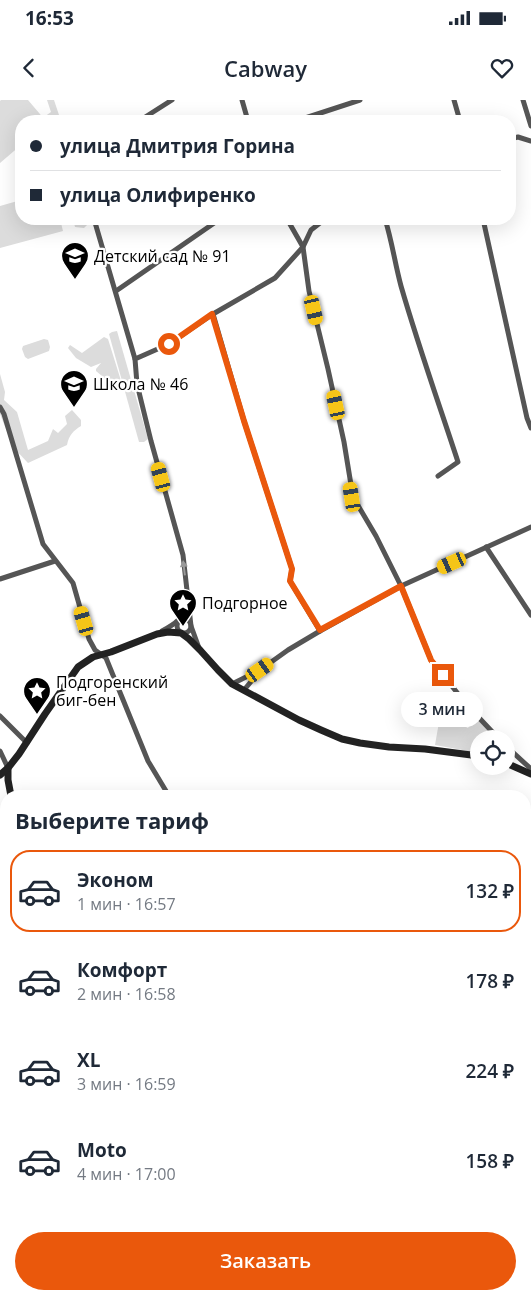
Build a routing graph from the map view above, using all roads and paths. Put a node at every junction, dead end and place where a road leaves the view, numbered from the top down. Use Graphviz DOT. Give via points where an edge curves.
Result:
graph roads {
  1 [pos="172,100"];
  2 [pos="242,100"];
  3 [pos="360,100"];
  4 [pos="454,100"];
  5 [pos="523,100"];
  6 [pos="148,115"];
  7 [pos="246,115"];
  8 [pos="314,115"];
  9 [pos="458,115"];
  10 [pos="531,126"];
  11 [pos="516,138"];
  12 [pos="531,140"];
  13 [pos="96,225"];
  14 [pos="211,225"];
  15 [pos="290,225"];
  16 [pos="317,225"];
  17 [pos="387,225"];
  18 [pos="484,225"];
  19 [pos="303,247"];
  20 [pos="116,290"];
  21 [pos="212,314"];
  22 [pos="135,359"];
  23 [pos="0,407"];
  24 [pos="531,428"];
  25 [pos="438,476"];
  26 [pos="531,527"];
  27 [pos="486,547"];
  28 [pos="56,561"];
  29 [pos="0,579"];
  30 [pos="401,586"];
  31 [pos="188,598"];
  32 [pos="531,615"];
  33 [pos="178,622"];
  34 [pos="191,626"];
  35 [pos="320,630"];
  36 [pos="157,634"];
  37 [pos="181,634"];
  38 [pos="200,650"];
  39 [pos="101,655"];
  40 [pos="260,670"];
  41 [pos="232,684"];
  42 [pos="244,690"];
  43 [pos="0,716"];
  44 [pos="491,730"];
  45 [pos="27,743"];
  46 [pos="0,751"];
  47 [pos="515,754"];
  48 [pos="470,755"];
  49 [pos="515,767"];
  50 [pos="8,768"];
  51 [pos="531,769"];
  52 [pos="531,774"];
  53 [pos="0,775"];
  54 [pos="10,790"];
  55 [pos="165,790"];
  1 -- 6 [label="street"];
  2 -- 7 [label="street"];
  3 -- 8 [label="street"];
  4 -- 9 [label="street"];
  5 -- 10 [label="street"];
  11 -- 12 [label="street"];
  13 -- 20 [label="street"];
  14 -- 20 [label="street"];
  15 -- 19 [label="street"];
  16 -- 19 [label="street" via="311,230"];
  17 -- 25 [label="street" via="400,284 458,462"];
  18 -- 24 [label="street"];
  19 -- 21 [label="street" via="274,278"];
  19 -- 30 [label="street" via="309,291 344,442 352,497"];
  20 -- 22 [label="street"];
  21 -- 22 [label="street" via="169,344"];
  21 -- 35 [label="street" via="292,569 290,581"];
  31 -- 22 [label="street, one-way" via="183,555 137,384"];
  23 -- 28 [label="street" via="43,544"];
  26 -- 27 [label="street"];
  27 -- 30 [label="street"];
  27 -- 32 [label="street"];
  28 -- 29 [label="street"];
  28 -- 39 [label="street" via="73,583 89,639"];
  30 -- 35 [label="street"];
  30 -- 44 [label="street" via="431,660"];
  31 -- 33 [label="street"];
  31 -- 34 [label="street"];
  33 -- 34 [label="street" via="187,620"];
  33 -- 36 [label="street"];
  33 -- 37 [label="street" via="176,628"];
  34 -- 37 [label="street" via="188,632"];
  34 -- 38 [label="street"];
  35 -- 40 [label="street"];
  36 -- 37 [label="street"];
  36 -- 39 [label="street"];
  37 -- 38 [label="street"];
  38 -- 41 [label="street"];
  39 -- 45 [label="street" via="85,662 72,674"];
  39 -- 55 [label="street" via="106,658 148,761"];
  40 -- 41 [label="street"];
  40 -- 42 [label="street"];
  41 -- 42 [label="street"];
  42 -- 48 [label="street" via="299,720 342,738 389,747"];
  43 -- 45 [label="street"];
  45 -- 50 [label="street"];
  46 -- 50 [label="street"];
  47 -- 51 [label="street"];
  49 -- 52 [label="street"];
  50 -- 53 [label="street"];
  50 -- 54 [label="street"];
}
